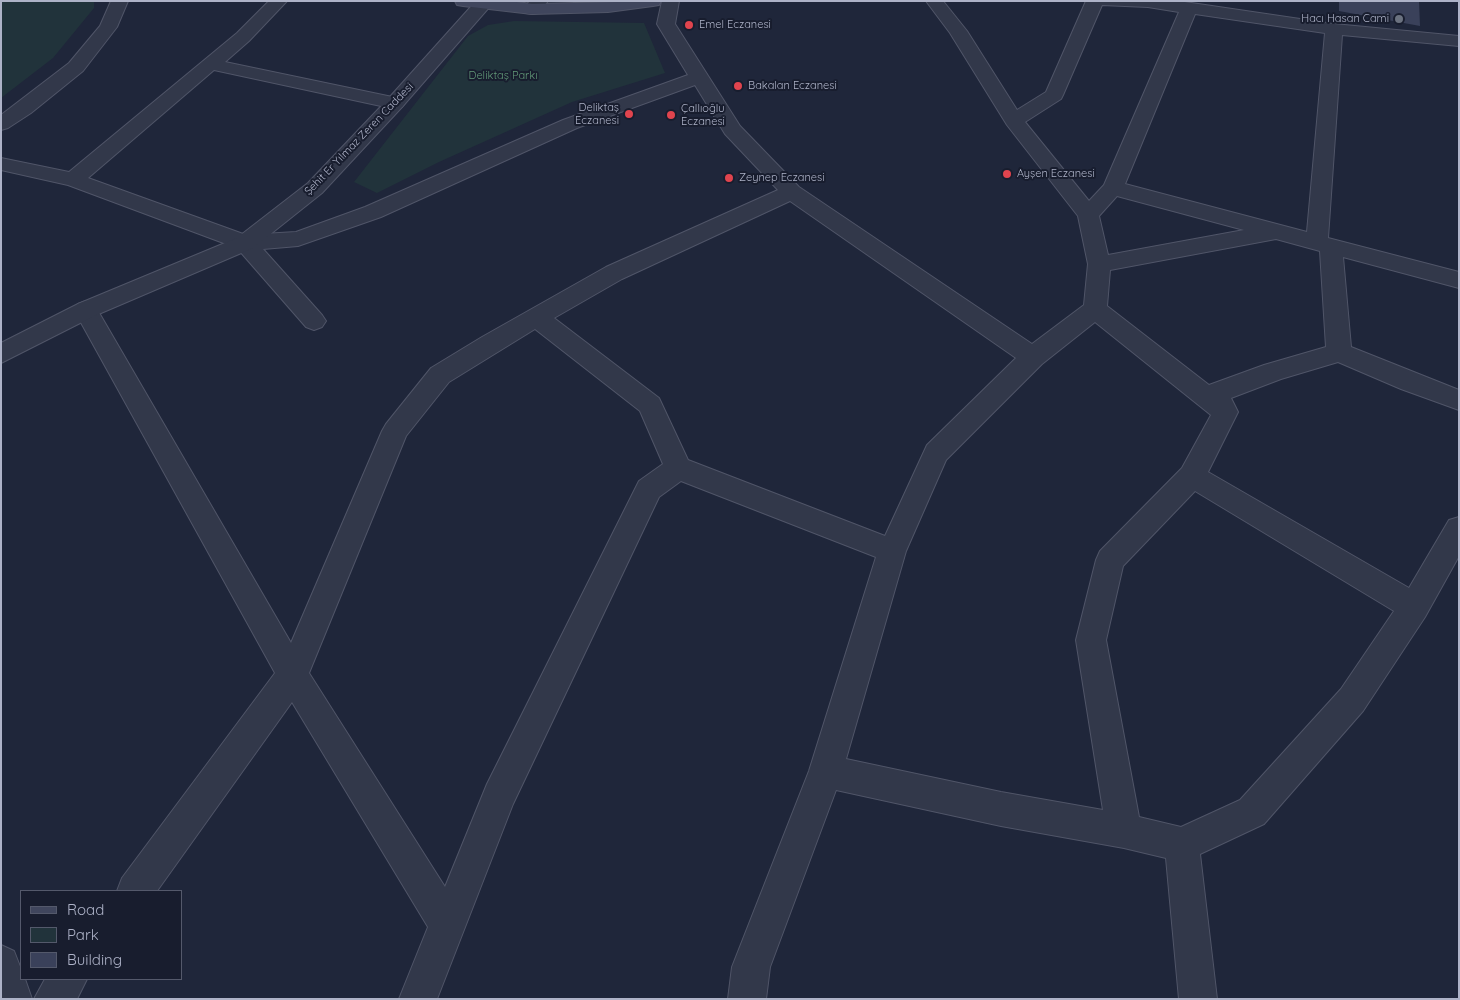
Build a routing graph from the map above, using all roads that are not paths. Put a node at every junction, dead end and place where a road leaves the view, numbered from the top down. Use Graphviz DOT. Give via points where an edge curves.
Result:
graph roads {
  1 [pos="120,1"];
  2 [pos="279,1"];
  3 [pos="653,1"];
  4 [pos="671,1"];
  5 [pos="934,1"];
  6 [pos="1095,1"];
  7 [pos="1106,1"];
  8 [pos="1148,2"];
  9 [pos="473,3"];
  10 [pos="536,5"];
  11 [pos="1189,8"];
  12 [pos="1334,29"];
  13 [pos="1459,41"];
  14 [pos="210,64"];
  15 [pos="699,77"];
  16 [pos="395,103"];
  17 [pos="1014,120"];
  18 [pos="1,124"];
  19 [pos="1,164"];
  20 [pos="73,180"];
  21 [pos="1112,188"];
  22 [pos="792,192"];
  23 [pos="1088,215"];
  24 [pos="1278,232"];
  25 [pos="245,243"];
  26 [pos="1324,244"];
  27 [pos="1099,264"];
  28 [pos="1459,280"];
  29 [pos="1095,309"];
  30 [pos="86,310"];
  31 [pos="536,317"];
  32 [pos="314,320"];
  33 [pos="1339,352"];
  34 [pos="1,354"];
  35 [pos="1033,357"];
  36 [pos="1459,400"];
  37 [pos="1226,412"];
  38 [pos="678,468"];
  39 [pos="1192,476"];
  40 [pos="1459,529"];
  41 [pos="892,551"];
  42 [pos="1414,607"];
  43 [pos="293,675"];
  44 [pos="826,770"];
  45 [pos="1124,831"];
  46 [pos="1182,845"];
  47 [pos="136,890"];
  48 [pos="447,924"];
  49 [pos="1,964"];
  50 [pos="67,980"];
  51 [pos="13,999"];
  52 [pos="53,999"];
  53 [pos="418,999"];
  54 [pos="747,999"];
  55 [pos="1198,999"];
  1 -- 18 [label="street" via="108,27 76,66"];
  2 -- 14 [label="street"];
  3 -- 10 [label="main road" via="608,7"];
  4 -- 15 [label="street" via="666,24"];
  5 -- 17 [label="street" via="958,31"];
  6 -- 17 [label="street" via="1054,95"];
  7 -- 8 [label="street"];
  8 -- 11 [label="street"];
  9 -- 10 [label="main road"];
  9 -- 16 [label="street, Şehit Er Yılmaz Zeren Caddesi"];
  11 -- 12 [label="street"];
  11 -- 21 [label="street"];
  12 -- 13 [label="street"];
  12 -- 26 [label="street"];
  14 -- 16 [label="street"];
  14 -- 20 [label="street"];
  15 -- 22 [label="street" via="732,130"];
  15 -- 25 [label="street" via="570,124 365,215 298,240"];
  16 -- 25 [label="street, Şehit Er Yılmaz Zeren Caddesi" via="315,188"];
  17 -- 23 [label="street"];
  19 -- 20 [label="street"];
  20 -- 25 [label="street"];
  21 -- 23 [label="street"];
  21 -- 24 [label="street"];
  22 -- 31 [label="street" via="614,272"];
  22 -- 35 [label="street"];
  23 -- 27 [label="street"];
  24 -- 26 [label="street"];
  24 -- 27 [label="street"];
  25 -- 30 [label="street, Şehit Er Yılmaz Zeren Caddesi"];
  25 -- 32 [label="street"];
  26 -- 28 [label="street"];
  26 -- 33 [label="street"];
  27 -- 29 [label="street"];
  29 -- 35 [label="street"];
  29 -- 37 [label="street"];
  30 -- 34 [label="street, Şehit Er Yılmaz Zeren Caddesi"];
  30 -- 43 [label="street"];
  31 -- 38 [label="street" via="650,405"];
  31 -- 43 [label="street" via="440,375 396,431"];
  33 -- 36 [label="street"];
  33 -- 37 [label="street" via="1216,393"];
  35 -- 41 [label="street" via="936,453"];
  37 -- 39 [label="street"];
  38 -- 41 [label="street"];
  38 -- 48 [label="street" via="649,489 500,796"];
  39 -- 42 [label="street"];
  39 -- 45 [label="street" via="1110,560 1091,640"];
  40 -- 42 [label="street"];
  41 -- 44 [label="street"];
  42 -- 46 [label="street" via="1352,700 1252,812"];
  43 -- 47 [label="street"];
  43 -- 48 [label="street"];
  44 -- 45 [label="street" via="1000,809"];
  44 -- 54 [label="street" via="751,967"];
  45 -- 46 [label="street"];
  46 -- 55 [label="street"];
  48 -- 53 [label="street"];
  49 -- 51 [label="street"];
  50 -- 52 [label="street"];
}
